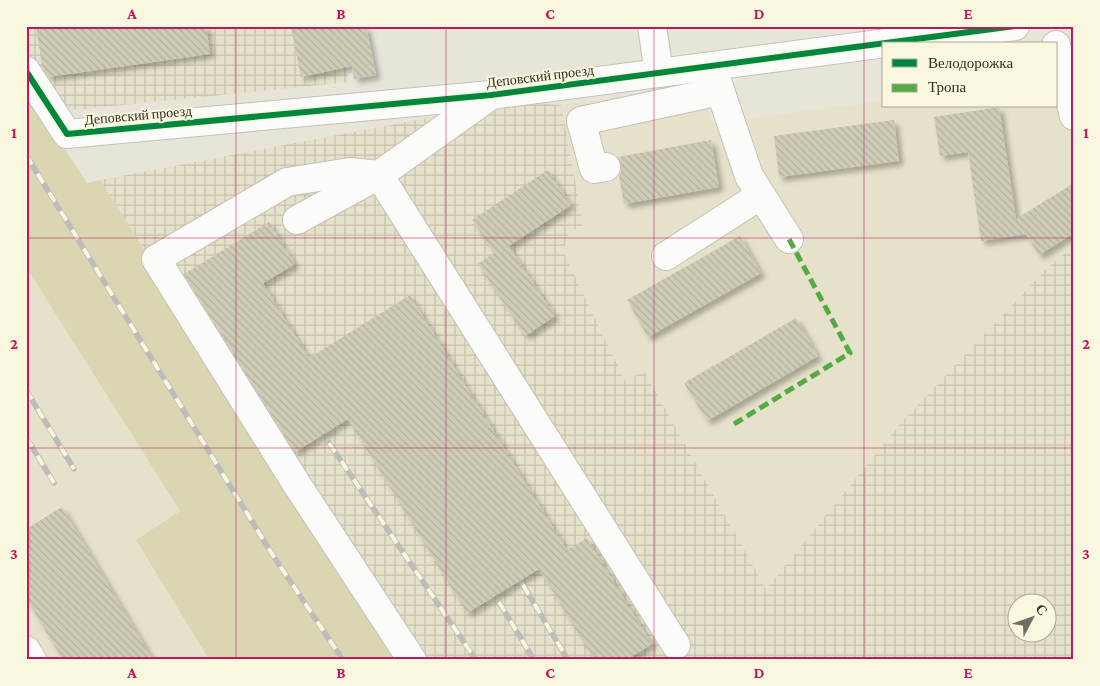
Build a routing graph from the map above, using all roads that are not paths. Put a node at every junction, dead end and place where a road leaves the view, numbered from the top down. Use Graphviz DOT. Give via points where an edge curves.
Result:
graph roads {
  1 [pos="652,26"];
  2 [pos="1015,26"];
  3 [pos="1052,26"];
  4 [pos="923,42"];
  5 [pos="1056,42"];
  6 [pos="882,49"];
  7 [pos="1058,52"];
  8 [pos="26,71"];
  9 [pos="659,73"];
  10 [pos="716,78"];
  11 [pos="492,95"];
  12 [pos="1074,116"];
  13 [pos="606,168"];
  14 [pos="379,175"];
  15 [pos="761,195"];
  16 [pos="297,220"];
  17 [pos="789,239"];
  18 [pos="666,256"];
  19 [pos="676,644"];
  20 [pos="26,650"];
  21 [pos="32,660"];
  22 [pos="412,660"];
  1 -- 9 [label="street"];
  2 -- 4 [label="street, Деповский проезд"];
  3 -- 5 [label="street"];
  6 -- 10 [label="street, Деповский проезд"];
  7 -- 12 [label="street"];
  8 -- 11 [label="street, Деповский проезд" via="67,134"];
  9 -- 10 [label="street, Деповский проезд"];
  9 -- 11 [label="street, Деповский проезд"];
  10 -- 13 [label="street" via="581,121 594,169"];
  10 -- 15 [label="street" via="749,176"];
  11 -- 14 [label="street"];
  14 -- 16 [label="street"];
  14 -- 19 [label="street"];
  14 -- 22 [label="street" via="350,172 287,182 156,258 296,483"];
  15 -- 17 [label="street"];
  15 -- 18 [label="street"];
  20 -- 21 [label="street"];
}
